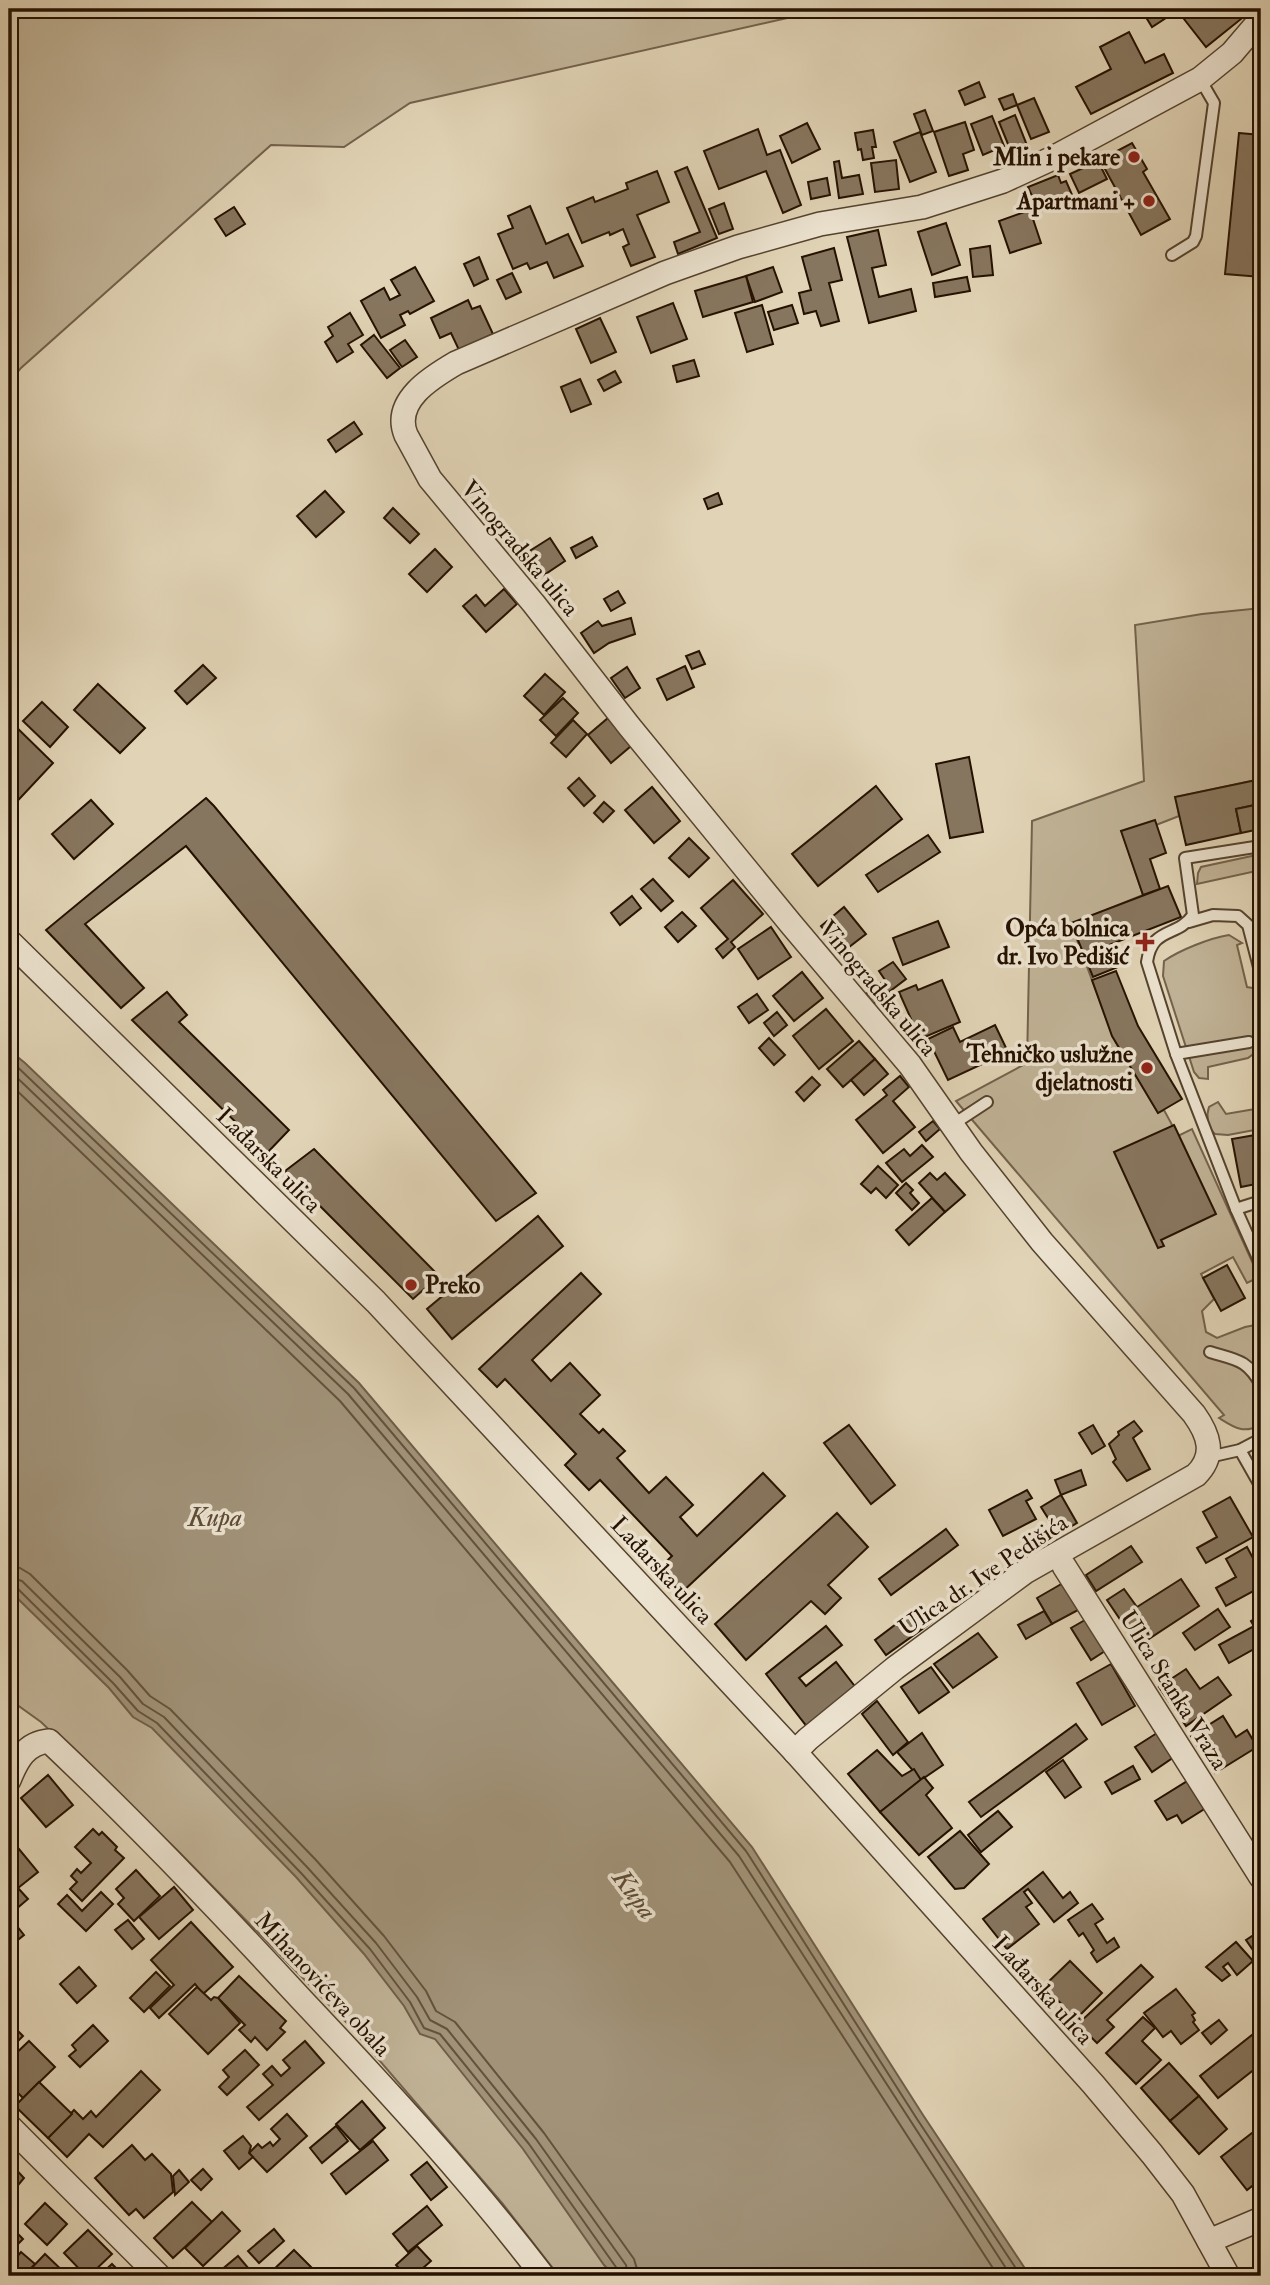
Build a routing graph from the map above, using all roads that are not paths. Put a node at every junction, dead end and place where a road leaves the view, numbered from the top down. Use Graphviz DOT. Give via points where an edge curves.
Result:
graph roads {
  1 [pos="1261,19"];
  2 [pos="1200,79"];
  3 [pos="1172,255"];
  4 [pos="1261,846"];
  5 [pos="1189,922"];
  6 [pos="9,941"];
  7 [pos="1261,975"];
  8 [pos="1249,1042"];
  9 [pos="1176,1054"];
  10 [pos="987,1102"];
  11 [pos="952,1125"];
  12 [pos="1261,1201"];
  13 [pos="1236,1209"];
  14 [pos="1261,1265"];
  15 [pos="1210,1352"];
  16 [pos="1261,1385"];
  17 [pos="1261,1438"];
  18 [pos="1240,1450"];
  19 [pos="1209,1457"];
  20 [pos="1261,1487"];
  21 [pos="1064,1566"];
  22 [pos="795,1752"];
  23 [pos="9,1780"];
  24 [pos="1261,1877"];
  25 [pos="9,2126"];
  26 [pos="1261,2219"];
  27 [pos="1209,2241"];
  28 [pos="159,2276"];
  29 [pos="543,2276"];
  30 [pos="1228,2276"];
  1 -- 2 [label="street, Vinogradska ulica" via="1232,53"];
  2 -- 3 [label="lane" via="1214,103 1196,236"];
  2 -- 11 [label="street, Vinogradska ulica" via="1053,158 988,187 922,207 793,230 665,273 456,363 424,382 404,416 405,435 430,479 910,1065"];
  4 -- 5 [label="lane" via="1185,858 1193,906"];
  5 -- 7 [label="lane" via="1213,915 1238,916 1248,925"];
  5 -- 9 [label="lane" via="1154,940 1147,962"];
  6 -- 22 [label="street, Lađarska ulica" via="376,1302"];
  8 -- 9 [label="lane"];
  9 -- 13 [label="lane"];
  10 -- 11 [label="lane"];
  11 -- 19 [label="street, Vinogradska ulica" via="1042,1242 1194,1414 1206,1433"];
  12 -- 13 [label="lane"];
  13 -- 14 [label="lane"];
  15 -- 16 [label="lane" via="1242,1361"];
  17 -- 18 [label="lane"];
  18 -- 19 [label="lane"];
  18 -- 20 [label="lane"];
  19 -- 22 [label="street, Ulica dr. Ive Pedišića" via="1196,1475 1055,1553 1000,1590"];
  21 -- 24 [label="street, Ulica Stanka Vraza"];
  22 -- 27 [label="street, Lađarska ulica" via="1152,2154 1183,2194"];
  23 -- 29 [label="street, Mihanovićeva obala" via="16,1761 30,1747 49,1741 207,1897 395,2099"];
  25 -- 28 [label="street"];
  26 -- 27 [label="street"];
  27 -- 30 [label="street, Lađarska ulica"];
}
